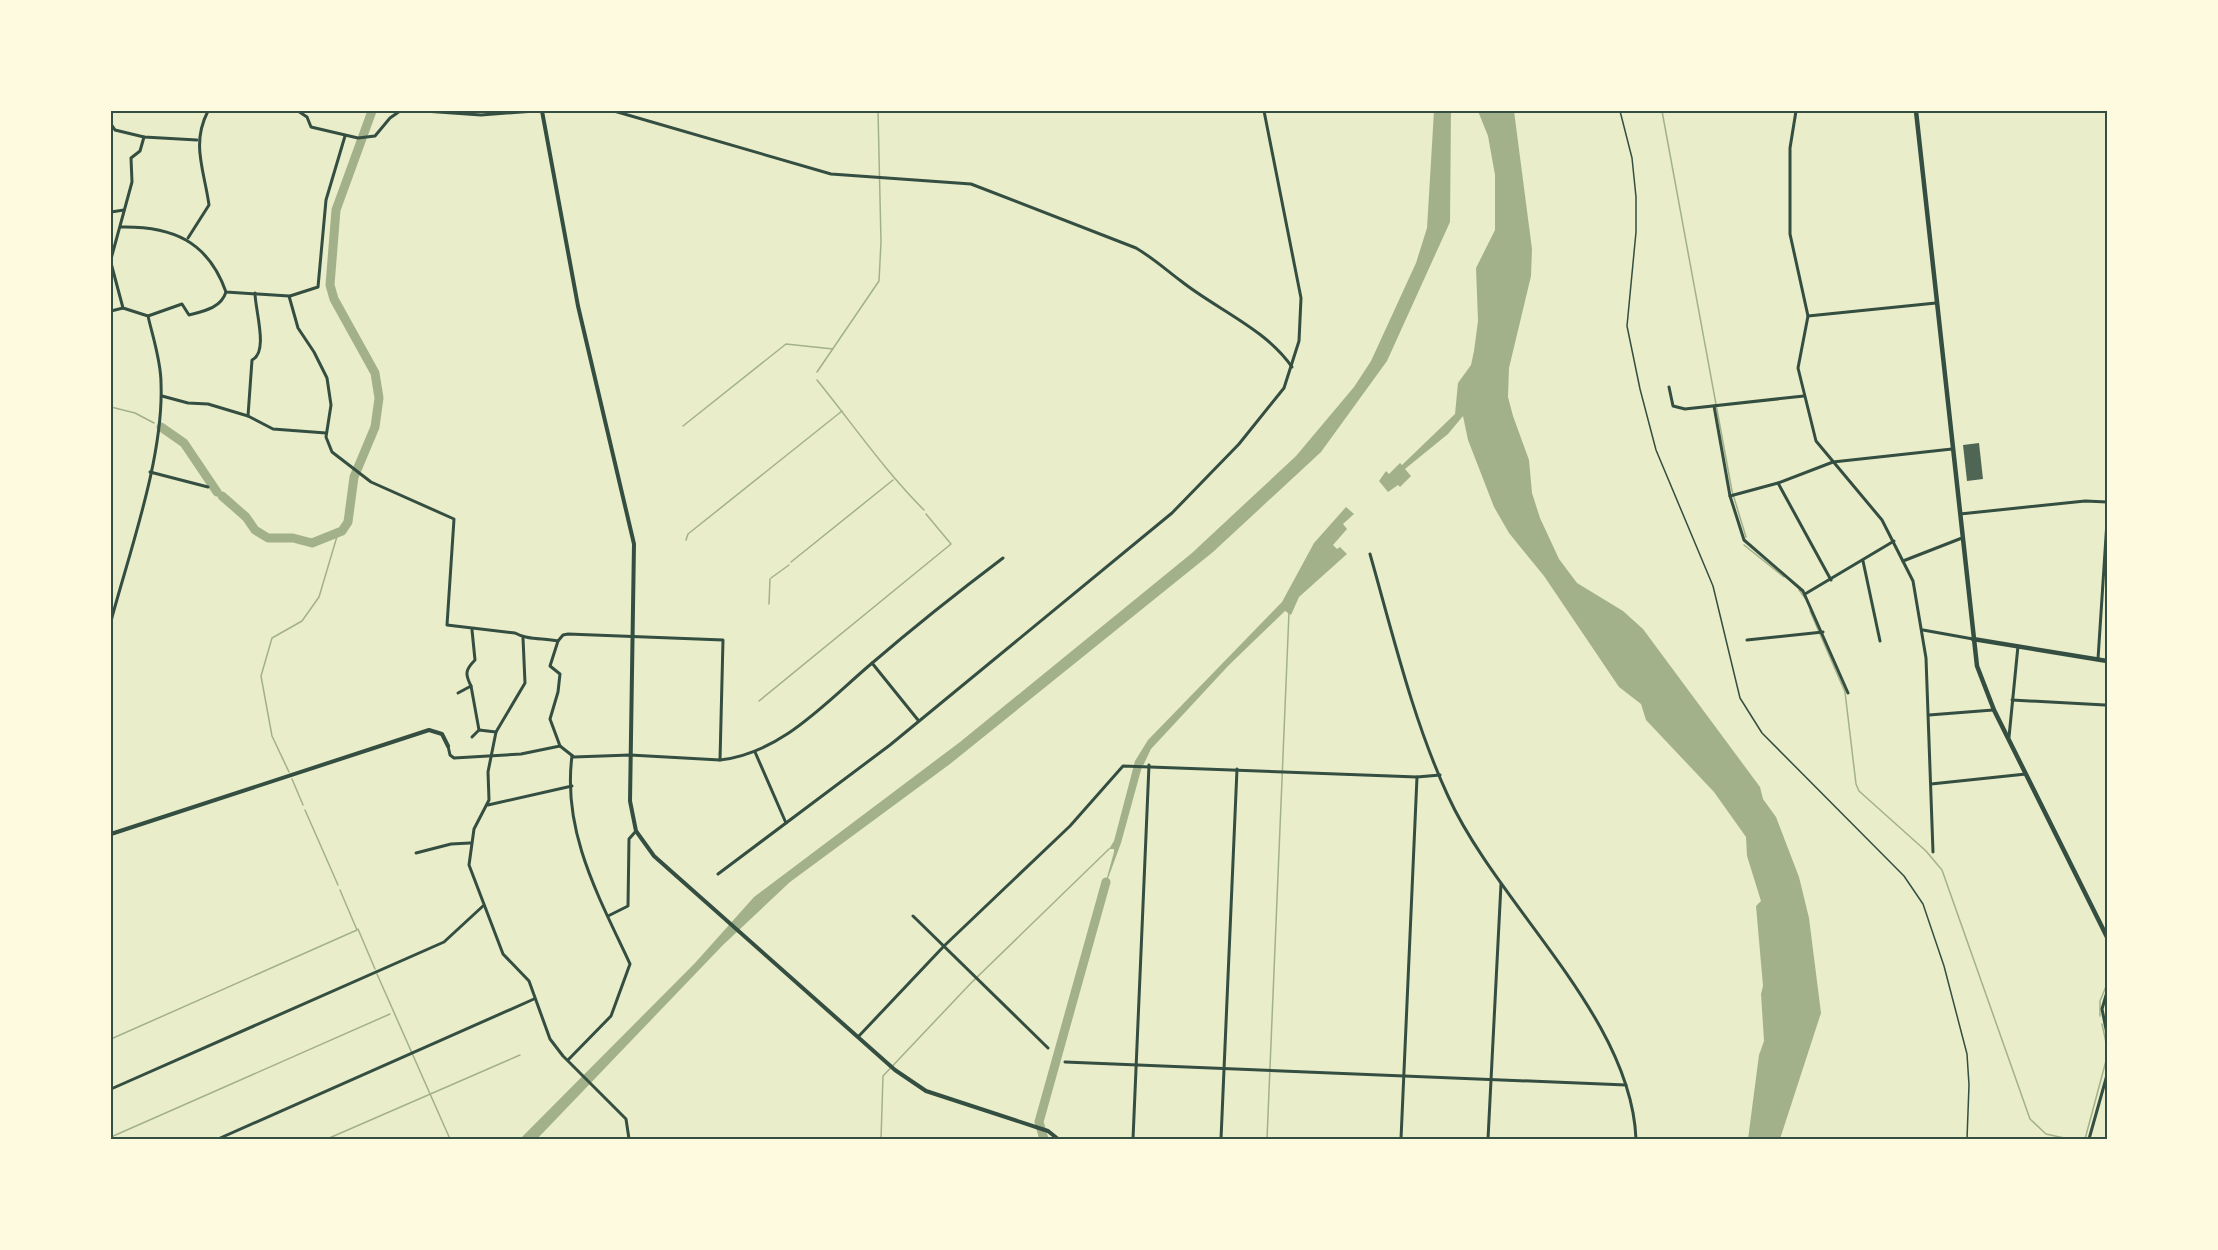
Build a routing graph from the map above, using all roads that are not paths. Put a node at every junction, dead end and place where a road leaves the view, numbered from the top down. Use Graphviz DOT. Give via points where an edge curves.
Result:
graph roads {
  1 [pos="208,111"];
  2 [pos="298,111"];
  3 [pos="400,111"];
  4 [pos="424,111"];
  5 [pos="535,111"];
  6 [pos="543,111"];
  7 [pos="614,111"];
  8 [pos="1264,111"];
  9 [pos="1796,111"];
  10 [pos="1916,111"];
  11 [pos="111,124"];
  12 [pos="144,136"];
  13 [pos="345,136"];
  14 [pos="197,140"];
  15 [pos="125,210"];
  16 [pos="111,212"];
  17 [pos="121,227"];
  18 [pos="188,238"];
  19 [pos="111,261"];
  20 [pos="226,292"];
  21 [pos="255,293"];
  22 [pos="289,296"];
  23 [pos="1936,303"];
  24 [pos="123,308"];
  25 [pos="111,311"];
  26 [pos="148,316"];
  27 [pos="1808,316"];
  28 [pos="1292,367"];
  29 [pos="1669,387"];
  30 [pos="162,396"];
  31 [pos="1805,396"];
  32 [pos="1714,406"];
  33 [pos="248,416"];
  34 [pos="326,433"];
  35 [pos="1952,449"];
  36 [pos="1833,462"];
  37 [pos="150,472"];
  38 [pos="1778,483"];
  39 [pos="208,487"];
  40 [pos="1731,496"];
  41 [pos="2107,502"];
  42 [pos="1960,514"];
  43 [pos="2107,521"];
  44 [pos="1962,538"];
  45 [pos="1894,541"];
  46 [pos="1370,554"];
  47 [pos="1003,558"];
  48 [pos="1863,561"];
  49 [pos="1903,561"];
  50 [pos="1831,580"];
  51 [pos="1805,594"];
  52 [pos="111,621"];
  53 [pos="472,629"];
  54 [pos="1923,630"];
  55 [pos="1823,632"];
  56 [pos="634,636"];
  57 [pos="523,638"];
  58 [pos="1973,639"];
  59 [pos="1747,640"];
  60 [pos="558,641"];
  61 [pos="1880,641"];
  62 [pos="2018,646"];
  63 [pos="2098,659"];
  64 [pos="2107,661"];
  65 [pos="872,663"];
  66 [pos="471,686"];
  67 [pos="458,693"];
  68 [pos="1848,693"];
  69 [pos="2012,700"];
  70 [pos="2105,705"];
  71 [pos="1994,710"];
  72 [pos="1929,715"];
  73 [pos="919,720"];
  74 [pos="479,730"];
  75 [pos="496,732"];
  76 [pos="471,737"];
  77 [pos="2008,739"];
  78 [pos="448,746"];
  79 [pos="560,746"];
  80 [pos="755,752"];
  81 [pos="490,754"];
  82 [pos="630,754"];
  83 [pos="572,756"];
  84 [pos="720,760"];
  85 [pos="1148,765"];
  86 [pos="1237,769"];
  87 [pos="2026,774"];
  88 [pos="1440,775"];
  89 [pos="1418,777"];
  90 [pos="1931,784"];
  91 [pos="572,786"];
  92 [pos="488,805"];
  93 [pos="786,823"];
  94 [pos="636,831"];
  95 [pos="111,834"];
  96 [pos="470,843"];
  97 [pos="1933,852"];
  98 [pos="416,853"];
  99 [pos="718,874"];
  100 [pos="1501,884"];
  101 [pos="483,906"];
  102 [pos="608,916"];
  103 [pos="913,916"];
  104 [pos="2107,937"];
  105 [pos="945,946"];
  106 [pos="2107,992"];
  107 [pos="534,999"];
  108 [pos="2107,1034"];
  109 [pos="858,1037"];
  110 [pos="1048,1048"];
  111 [pos="568,1061"];
  112 [pos="1065,1062"];
  113 [pos="1137,1066"];
  114 [pos="1224,1069"];
  115 [pos="2107,1075"];
  116 [pos="1404,1077"];
  117 [pos="1491,1081"];
  118 [pos="1626,1085"];
  119 [pos="111,1089"];
  120 [pos="218,1139"];
  121 [pos="629,1139"];
  122 [pos="1058,1139"];
  123 [pos="1133,1139"];
  124 [pos="1221,1139"];
  125 [pos="1401,1139"];
  126 [pos="1488,1139"];
  127 [pos="1636,1139"];
  128 [pos="2089,1139"];
  1 -- 14 [label="street"];
  2 -- 13 [label="street" via="307,117 311,127"];
  3 -- 13 [label="street" via="371,138"];
  4 -- 5 [label="street" via="481,115"];
  6 -- 56 [label="street" via="578,306 632,527"];
  7 -- 28 [label="street" via="831,174 960,182 988,190 1136,248 1157,260 1180,281 1247,326"];
  8 -- 28 [label="street" via="1301,298 1299,341"];
  9 -- 27 [label="street" via="1790,148 1790,234"];
  10 -- 23 [label="main road"];
  11 -- 12 [label="street" via="115,130"];
  12 -- 14 [label="street"];
  12 -- 15 [label="street" via="140,151 131,158 132,182"];
  13 -- 22 [label="street" via="326,199 318,287"];
  14 -- 18 [label="street" via="209,205"];
  15 -- 16 [label="street"];
  15 -- 17 [label="street"];
  17 -- 18 [label="street" via="136,226"];
  17 -- 19 [label="street"];
  18 -- 20 [label="street" via="220,276"];
  19 -- 24 [label="street"];
  20 -- 21 [label="street"];
  20 -- 26 [label="street" via="216,306 198,313 189,315 182,304"];
  21 -- 22 [label="street"];
  21 -- 33 [label="street" via="261,349 252,360"];
  22 -- 34 [label="street" via="298,328 327,378 331,405"];
  23 -- 27 [label="street"];
  23 -- 35 [label="main road"];
  24 -- 25 [label="street"];
  24 -- 26 [label="street"];
  26 -- 30 [label="street"];
  27 -- 31 [label="street" via="1798,362"];
  28 -- 73 [label="street" via="1284,388 1266,412 1179,505"];
  29 -- 32 [label="street" via="1673,406"];
  30 -- 33 [label="street"];
  30 -- 37 [label="street"];
  31 -- 32 [label="street"];
  31 -- 36 [label="street" via="1816,441"];
  32 -- 40 [label="street"];
  33 -- 34 [label="street" via="273,429"];
  34 -- 53 [label="street" via="332,452 352,470 454,519 447,625"];
  35 -- 36 [label="street"];
  35 -- 42 [label="main road"];
  36 -- 38 [label="street"];
  36 -- 45 [label="street"];
  37 -- 39 [label="street"];
  37 -- 52 [label="street"];
  38 -- 40 [label="street"];
  38 -- 50 [label="street"];
  40 -- 51 [label="street" via="1744,540"];
  41 -- 42 [label="street"];
  42 -- 44 [label="main road"];
  43 -- 63 [label="street"];
  44 -- 49 [label="street"];
  44 -- 58 [label="main road"];
  45 -- 48 [label="street"];
  45 -- 49 [label="street"];
  46 -- 88 [label="street" via="1409,689"];
  47 -- 65 [label="street"];
  48 -- 50 [label="street"];
  48 -- 61 [label="street"];
  49 -- 54 [label="street" via="1913,581"];
  50 -- 51 [label="street"];
  51 -- 55 [label="street"];
  53 -- 57 [label="street" via="515,633"];
  53 -- 66 [label="street" via="475,660 467,668 466,676"];
  54 -- 58 [label="street"];
  54 -- 72 [label="street"];
  55 -- 59 [label="street"];
  55 -- 68 [label="street"];
  56 -- 60 [label="street" via="568,634"];
  56 -- 82 [label="street"];
  56 -- 84 [label="street" via="723,640"];
  57 -- 60 [label="street"];
  57 -- 75 [label="street" via="525,683"];
  58 -- 62 [label="main road"];
  58 -- 71 [label="main road" via="1981,679"];
  60 -- 79 [label="street" via="550,666 560,674 550,719"];
  62 -- 63 [label="main road"];
  62 -- 69 [label="street"];
  63 -- 64 [label="main road"];
  65 -- 73 [label="street"];
  65 -- 80 [label="street" via="812,715 770,746"];
  66 -- 67 [label="street"];
  66 -- 74 [label="street"];
  69 -- 70 [label="street"];
  69 -- 77 [label="street"];
  71 -- 72 [label="street"];
  71 -- 77 [label="main road"];
  72 -- 90 [label="street"];
  73 -- 93 [label="street"];
  74 -- 75 [label="street"];
  74 -- 76 [label="street"];
  75 -- 81 [label="street"];
  77 -- 87 [label="main road"];
  78 -- 81 [label="street" via="453,758"];
  78 -- 95 [label="street" via="442,734 429,730"];
  79 -- 81 [label="street" via="521,754"];
  79 -- 83 [label="street"];
  80 -- 84 [label="street"];
  80 -- 93 [label="street"];
  81 -- 92 [label="street"];
  82 -- 83 [label="street"];
  82 -- 84 [label="street"];
  82 -- 94 [label="street" via="630,812"];
  83 -- 91 [label="street"];
  85 -- 86 [label="street"];
  85 -- 105 [label="street" via="1128,765 1118,770 1070,826"];
  85 -- 113 [label="street"];
  86 -- 89 [label="street"];
  86 -- 114 [label="street"];
  87 -- 90 [label="street"];
  87 -- 104 [label="main road"];
  88 -- 89 [label="street"];
  88 -- 100 [label="street" via="1453,806"];
  89 -- 116 [label="street"];
  90 -- 97 [label="street"];
  91 -- 92 [label="street"];
  91 -- 102 [label="street" via="577,843"];
  92 -- 96 [label="street"];
  93 -- 99 [label="street"];
  94 -- 102 [label="street" via="629,838 628,906"];
  94 -- 109 [label="street" via="649,851"];
  96 -- 98 [label="street" via="451,843"];
  96 -- 101 [label="street" via="469,865"];
  100 -- 117 [label="street"];
  100 -- 118 [label="street" via="1590,1011 1615,1055"];
  101 -- 107 [label="street" via="503,954 526,977"];
  101 -- 119 [label="street" via="444,942"];
  102 -- 111 [label="street" via="629,968 611,1016"];
  103 -- 105 [label="street"];
  105 -- 109 [label="street"];
  105 -- 110 [label="street"];
  106 -- 108 [label="street" via="2102,1009"];
  107 -- 111 [label="street" via="550,1039"];
  107 -- 120 [label="street"];
  109 -- 122 [label="street" via="895,1071 926,1091 1048,1131"];
  111 -- 121 [label="street" via="626,1119"];
  112 -- 113 [label="street"];
  113 -- 114 [label="street"];
  113 -- 123 [label="street"];
  114 -- 116 [label="street"];
  114 -- 124 [label="street"];
  115 -- 128 [label="street"];
  116 -- 117 [label="street"];
  116 -- 125 [label="street"];
  117 -- 118 [label="street"];
  117 -- 126 [label="street"];
  118 -- 127 [label="street"];
}
